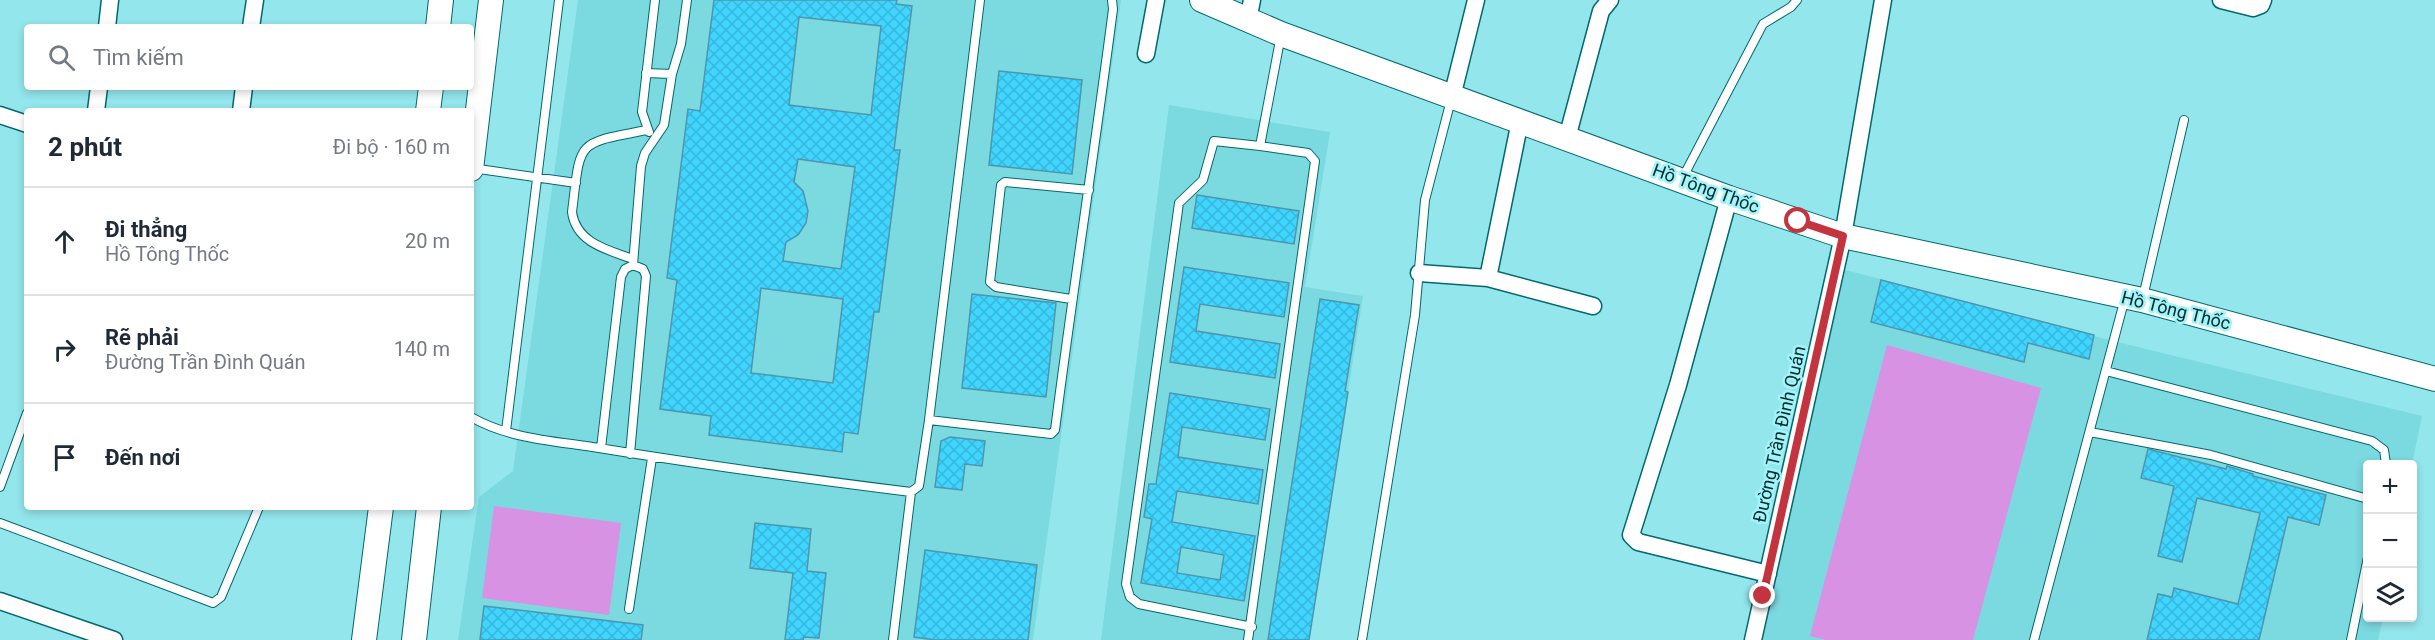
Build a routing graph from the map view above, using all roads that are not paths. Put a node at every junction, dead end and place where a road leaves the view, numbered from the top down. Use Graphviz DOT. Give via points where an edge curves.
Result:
graph roads {
  1 [pos="110,0"];
  2 [pos="255,0"];
  3 [pos="441,0"];
  4 [pos="491,0"];
  5 [pos="559,0"];
  6 [pos="655,0"];
  7 [pos="687,0"];
  8 [pos="980,0"];
  9 [pos="1112,0"];
  10 [pos="1156,0"];
  11 [pos="1202,0"];
  12 [pos="1476,0"];
  13 [pos="1610,0"];
  14 [pos="1797,0"];
  15 [pos="1883,0"];
  16 [pos="2221,0"];
  17 [pos="2263,0"];
  18 [pos="1250,10"];
  19 [pos="107,24"];
  20 [pos="251,24"];
  21 [pos="438,24"];
  22 [pos="1281,34"];
  23 [pos="1146,54"];
  24 [pos="646,73"];
  25 [pos="672,74"];
  26 [pos="99,90"];
  27 [pos="244,90"];
  28 [pos="431,90"];
  29 [pos="1452,97"];
  30 [pos="96,108"];
  31 [pos="241,108"];
  32 [pos="428,108"];
  33 [pos="0,114"];
  34 [pos="2184,120"];
  35 [pos="1520,121"];
  36 [pos="24,123"];
  37 [pos="647,130"];
  38 [pos="1567,138"];
  39 [pos="653,141"];
  40 [pos="474,143"];
  41 [pos="1260,146"];
  42 [pos="474,168"];
  43 [pos="536,177"];
  44 [pos="1682,180"];
  45 [pos="576,183"];
  46 [pos="1089,190"];
  47 [pos="1730,198"];
  48 [pos="1843,236"];
  49 [pos="633,262"];
  50 [pos="1419,273"];
  51 [pos="1488,278"];
  52 [pos="1071,299"];
  53 [pos="2134,299"];
  54 [pos="1593,306"];
  55 [pos="2106,371"];
  56 [pos="2435,380"];
  57 [pos="474,419"];
  58 [pos="929,420"];
  59 [pos="24,421"];
  60 [pos="506,430"];
  61 [pos="2090,432"];
  62 [pos="601,448"];
  63 [pos="630,454"];
  64 [pos="652,458"];
  65 [pos="2385,460"];
  66 [pos="0,487"];
  67 [pos="911,492"];
  68 [pos="2363,498"];
  69 [pos="258,510"];
  70 [pos="381,510"];
  71 [pos="429,510"];
  72 [pos="0,523"];
  73 [pos="2365,568"];
  74 [pos="1768,574"];
  75 [pos="1,604"];
  76 [pos="629,609"];
  77 [pos="1252,627"];
  78 [pos="114,640"];
  79 [pos="364,640"];
  80 [pos="414,640"];
  81 [pos="893,640"];
  82 [pos="1248,640"];
  83 [pos="1362,640"];
  84 [pos="1753,640"];
  85 [pos="2035,640"];
  86 [pos="2351,640"];
  1 -- 19 [label="street"];
  2 -- 20 [label="street"];
  3 -- 21 [label="street"];
  4 -- 40 [label="street"];
  5 -- 43 [label="lane"];
  6 -- 24 [label="lane"];
  7 -- 25 [label="lane"];
  8 -- 58 [label="lane"];
  9 -- 46 [label="lane"];
  10 -- 23 [label="street"];
  11 -- 18 [label="street, Hồ Tông Thốc"];
  12 -- 29 [label="street"];
  13 -- 38 [label="street" via="1601,11"];
  14 -- 44 [label="lane" via="1763,24"];
  15 -- 48 [label="street, Đường Trần Đình Quán"];
  16 -- 17 [label="street" via="2253,8"];
  18 -- 22 [label="street, Hồ Tông Thốc"];
  22 -- 29 [label="street, Hồ Tông Thốc"];
  22 -- 41 [label="lane"];
  24 -- 25 [label="lane"];
  24 -- 37 [label="lane" via="642,112"];
  25 -- 39 [label="lane" via="664,125"];
  26 -- 30 [label="street"];
  27 -- 31 [label="street"];
  28 -- 32 [label="street"];
  29 -- 35 [label="street, Hồ Tông Thốc"];
  29 -- 50 [label="lane" via="1425,200"];
  33 -- 36 [label="street"];
  34 -- 53 [label="lane"];
  35 -- 38 [label="street, Hồ Tông Thốc"];
  35 -- 51 [label="street"];
  37 -- 39 [label="lane"];
  37 -- 45 [label="lane" via="593,141 581,154"];
  38 -- 44 [label="street, Hồ Tông Thốc"];
  39 -- 49 [label="lane" via="640,166"];
  41 -- 77 [label="lane" via="1308,153 1315,161"];
  41 -- 77 [label="lane" via="1214,141 1203,180 1179,203 1126,584 1130,597 1139,604"];
  42 -- 43 [label="lane"];
  43 -- 45 [label="lane"];
  43 -- 60 [label="lane"];
  44 -- 47 [label="street, Hồ Tông Thốc"];
  45 -- 49 [label="lane" via="572,212 582,235"];
  46 -- 52 [label="lane"];
  46 -- 52 [label="lane" via="1005,182 1001,185 990,282 996,287"];
  47 -- 48 [label="street, Hồ Tông Thốc"];
  47 -- 74 [label="street" via="1631,535 1638,542"];
  48 -- 53 [label="street, Hồ Tông Thốc"];
  48 -- 74 [label="street, Đường Trần Đình Quán"];
  49 -- 62 [label="lane" via="622,274"];
  49 -- 63 [label="lane" via="646,276"];
  50 -- 51 [label="street"];
  50 -- 83 [label="lane"];
  51 -- 54 [label="street"];
  52 -- 58 [label="lane" via="1053,433"];
  53 -- 55 [label="lane"];
  53 -- 56 [label="street, Hồ Tông Thốc"];
  55 -- 61 [label="lane"];
  55 -- 65 [label="lane" via="2372,441 2384,450"];
  57 -- 60 [label="lane" via="485,426"];
  58 -- 67 [label="lane" via="919,486"];
  59 -- 66 [label="lane"];
  60 -- 62 [label="lane"];
  61 -- 68 [label="lane" via="2211,455"];
  61 -- 85 [label="lane"];
  62 -- 63 [label="lane"];
  63 -- 64 [label="lane"];
  64 -- 67 [label="lane"];
  64 -- 76 [label="lane"];
  67 -- 81 [label="lane"];
  69 -- 72 [label="lane" via="221,597 213,603"];
  70 -- 79 [label="street"];
  71 -- 80 [label="street"];
  73 -- 86 [label="lane"];
  74 -- 84 [label="street, Đường Trần Đình Quán"];
  75 -- 78 [label="street"];
  77 -- 82 [label="lane"];
}
